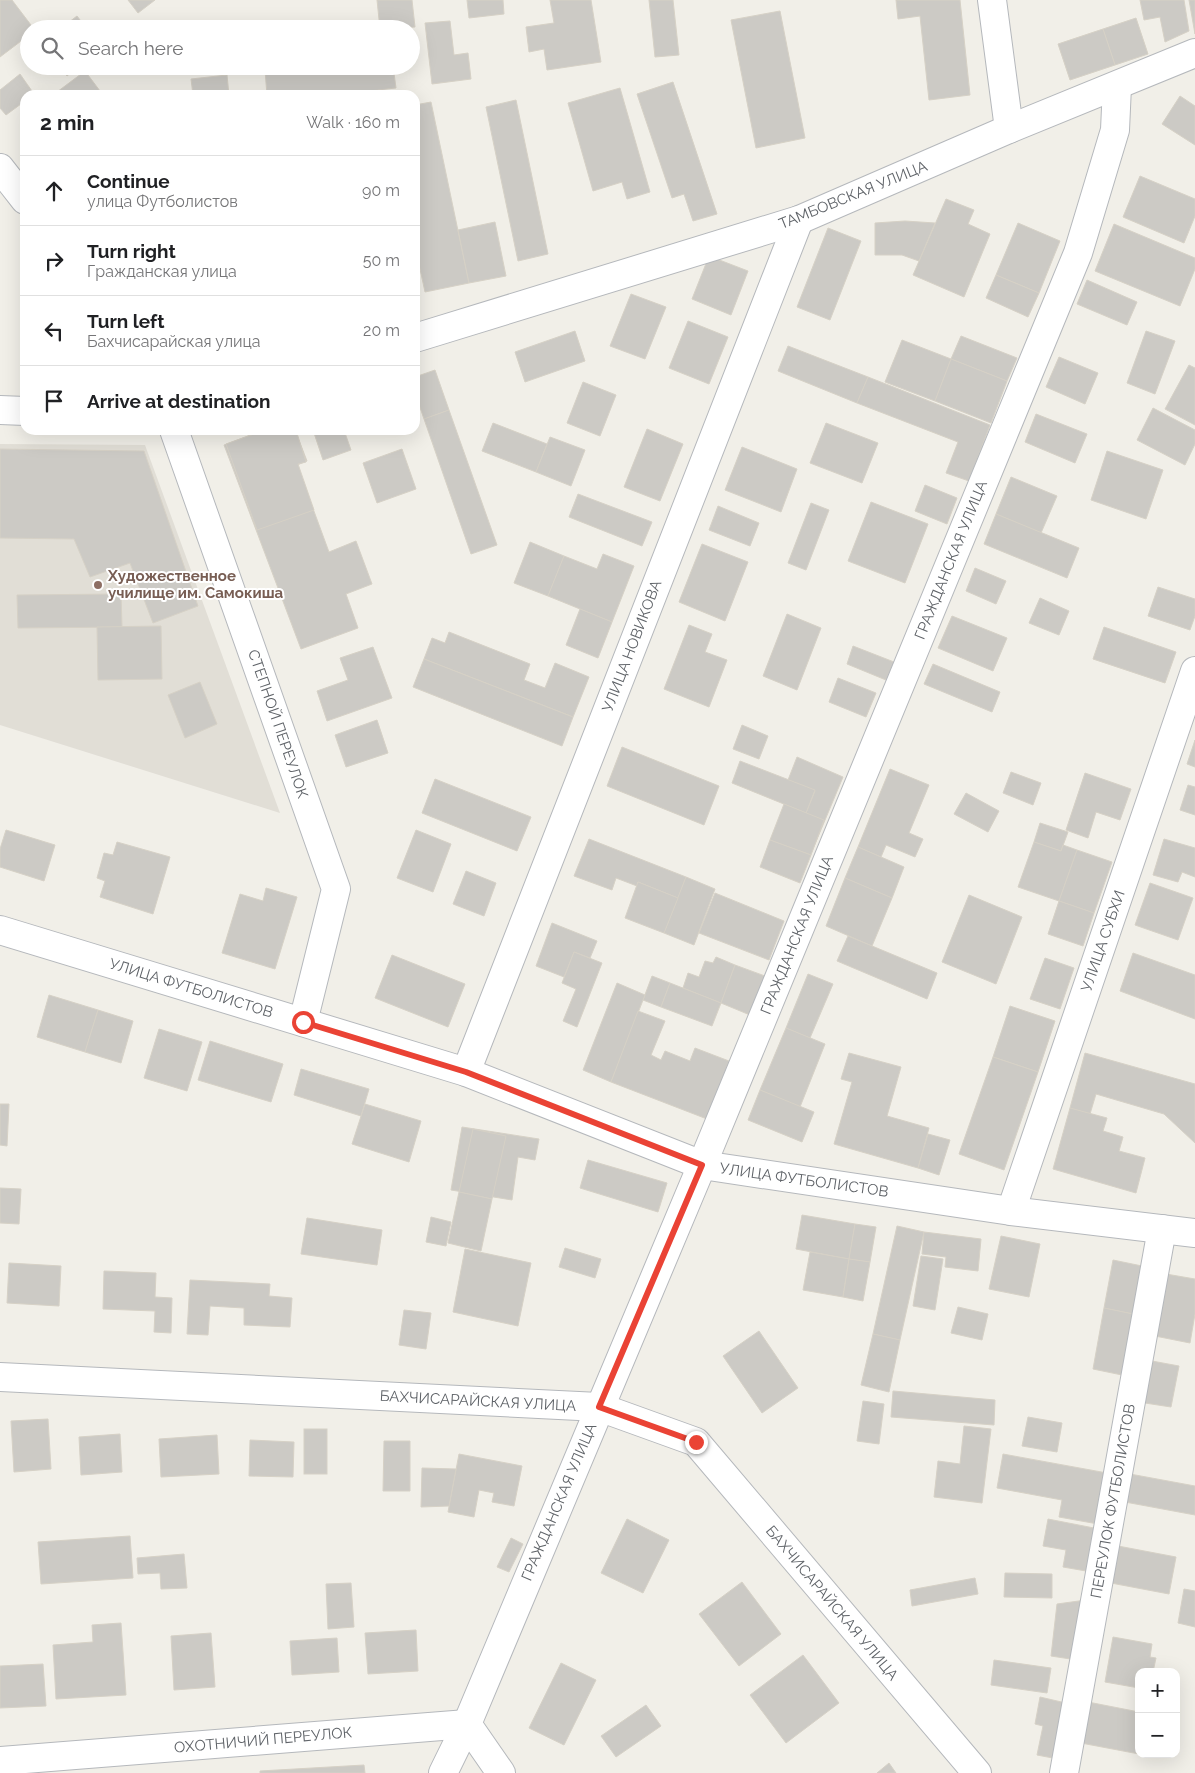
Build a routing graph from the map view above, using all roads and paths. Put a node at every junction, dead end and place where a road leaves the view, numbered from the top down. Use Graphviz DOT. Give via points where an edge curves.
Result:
graph roads {
  1 [pos="992,0"];
  2 [pos="1195,53"];
  3 [pos="1117,86"];
  4 [pos="1009,129"];
  5 [pos="0,168"];
  6 [pos="20,194"];
  7 [pos="799,220"];
  8 [pos="420,336"];
  9 [pos="0,410"];
  10 [pos="20,411"];
  11 [pos="176,435"];
  12 [pos="1195,671"];
  13 [pos="0,930"];
  14 [pos="303,1022"];
  15 [pos="466,1072"];
  16 [pos="702,1165"];
  17 [pos="1011,1210"];
  18 [pos="1162,1229"];
  19 [pos="1195,1233"];
  20 [pos="0,1377"];
  21 [pos="599,1407"];
  22 [pos="466,1724"];
  23 [pos="0,1761"];
  24 [pos="443,1773"];
  25 [pos="501,1773"];
  26 [pos="977,1773"];
  27 [pos="1064,1773"];
  1 -- 4 [label="street"];
  2 -- 3 [label="street, ТАМБОВСКАЯ УЛИЦА"];
  3 -- 4 [label="street, ТАМБОВСКАЯ УЛИЦА"];
  3 -- 16 [label="street, ГРАЖДАНСКАЯ УЛИЦА" via="1115,130 1078,253"];
  4 -- 7 [label="street, ТАМБОВСКАЯ УЛИЦА"];
  5 -- 6 [label="street"];
  7 -- 8 [label="street, ТАМБОВСКАЯ УЛИЦА"];
  7 -- 15 [label="street, УЛИЦА НОВИКОВА"];
  9 -- 10 [label="street"];
  11 -- 14 [label="street, СТЕПНОЙ ПЕРЕУЛОК" via="336,889"];
  12 -- 17 [label="street, УЛИЦА СУБХИ"];
  13 -- 14 [label="street, УЛИЦА ФУТБОЛИСТОВ"];
  14 -- 15 [label="street, УЛИЦА ФУТБОЛИСТОВ"];
  15 -- 16 [label="street, УЛИЦА ФУТБОЛИСТОВ"];
  16 -- 17 [label="street, УЛИЦА ФУТБОЛИСТОВ"];
  16 -- 21 [label="street, ГРАЖДАНСКАЯ УЛИЦА"];
  17 -- 18 [label="street, УЛИЦА ФУТБОЛИСТОВ"];
  18 -- 19 [label="street, УЛИЦА ФУТБОЛИСТОВ"];
  18 -- 27 [label="street, ПЕРЕУЛОК ФУТБОЛИСТОВ"];
  20 -- 21 [label="street, БАХЧИСАРАЙСКАЯ УЛИЦА"];
  21 -- 22 [label="street, ГРАЖДАНСКАЯ УЛИЦА"];
  21 -- 26 [label="street, БАХЧИСАРАЙСКАЯ УЛИЦА" via="696,1442"];
  22 -- 23 [label="street, ОХОТНИЧИЙ ПЕРЕУЛОК"];
  22 -- 24 [label="street, ГРАЖДАНСКАЯ УЛИЦА"];
  22 -- 25 [label="street"];
}
